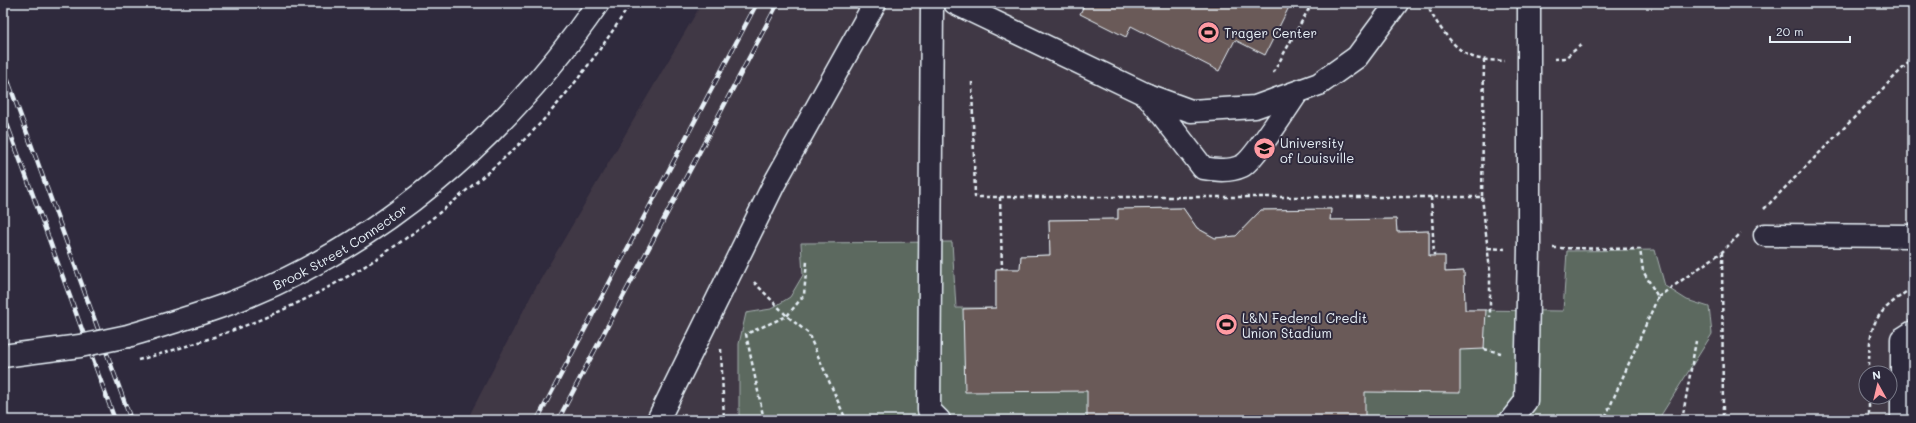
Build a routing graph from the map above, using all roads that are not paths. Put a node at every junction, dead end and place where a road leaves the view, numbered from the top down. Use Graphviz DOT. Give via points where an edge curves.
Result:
graph roads {
  1 [pos="598,3"];
  2 [pos="875,3"];
  3 [pos="932,3"];
  4 [pos="955,3"];
  5 [pos="1397,3"];
  6 [pos="1529,3"];
  7 [pos="1297,93"];
  8 [pos="1146,95"];
  9 [pos="1765,235"];
  10 [pos="1913,236"];
  11 [pos="1913,332"];
  12 [pos="3,356"];
  13 [pos="658,420"];
  14 [pos="939,420"];
  15 [pos="1511,420"];
  16 [pos="1902,420"];
  1 -- 12 [label="street, Brook Street Connector, bridge" via="572,41 535,86 453,168 411,202 333,253 292,275 229,303 179,321 121,338 32,354"];
  2 -- 13 [label="street" via="774,184"];
  3 -- 14 [label="street" via="929,410"];
  4 -- 8 [label="street"];
  5 -- 7 [label="street" via="1357,57 1319,84"];
  6 -- 15 [label="street" via="1526,401"];
  7 -- 8 [label="street" via="1255,107 1191,111"];
  7 -- 8 [label="street" via="1244,166 1224,171 1203,168"];
  9 -- 10 [label="street"];
  11 -- 16 [label="street" via="1902,339"];
}
